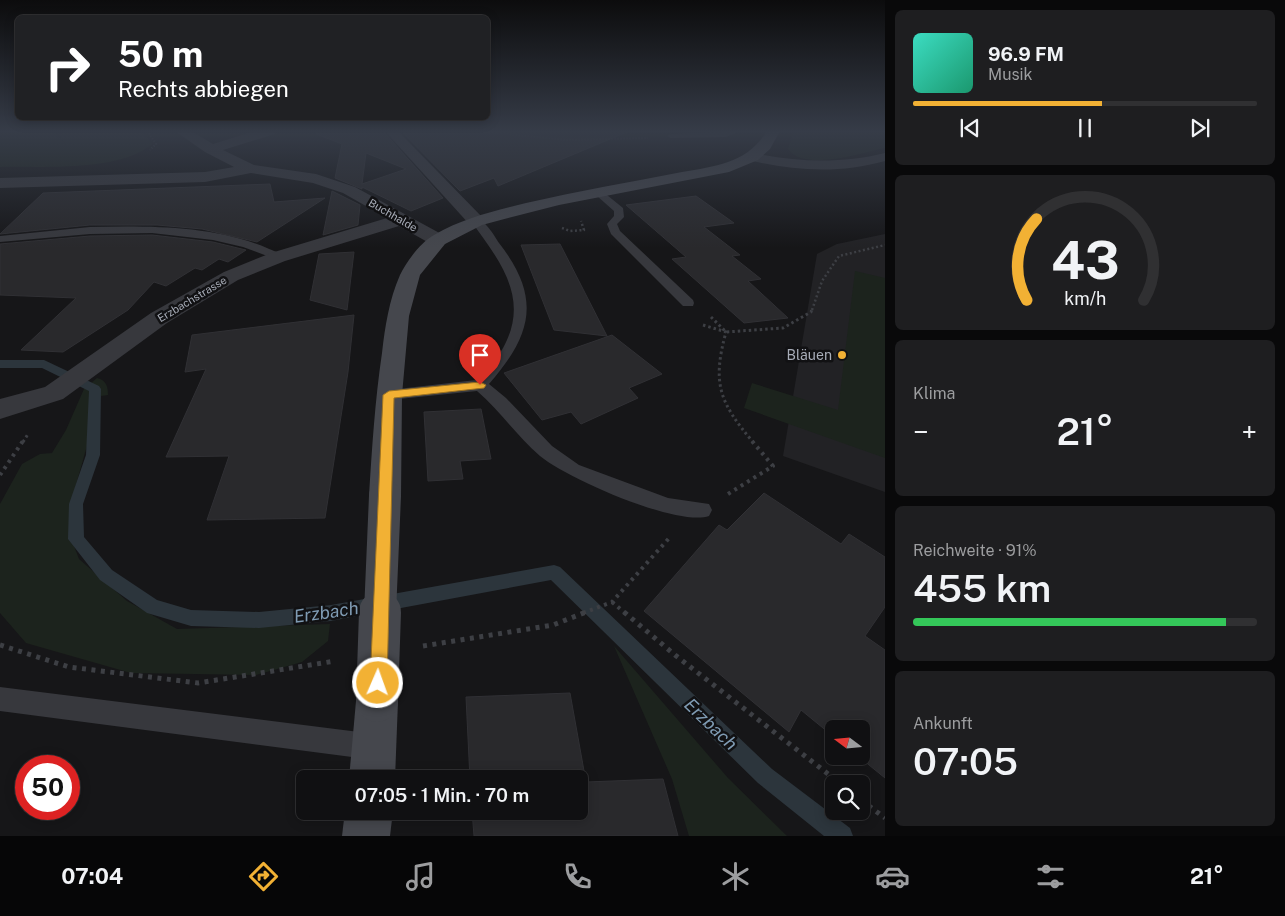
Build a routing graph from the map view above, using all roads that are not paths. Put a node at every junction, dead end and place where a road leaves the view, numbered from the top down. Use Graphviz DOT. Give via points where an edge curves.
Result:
graph roads {
  1 [pos="239,170"];
  2 [pos="262,170"];
  3 [pos="428,170"];
  4 [pos="719,170"];
  5 [pos="0,183"];
  6 [pos="599,193"];
  7 [pos="399,220"];
  8 [pos="476,221"];
  9 [pos="0,239"];
  10 [pos="438,240"];
  11 [pos="278,257"];
  12 [pos="688,302"];
  13 [pos="480,385"];
  14 [pos="389,395"];
  15 [pos="0,409"];
  16 [pos="702,510"];
  17 [pos="0,699"];
  18 [pos="373,763"];
  19 [pos="367,820"];
  20 [pos="366,836"];
  1 -- 5 [label="street" via="205,176"];
  2 -- 7 [label="street, Buchhalde" via="331,183"];
  3 -- 8 [label="street"];
  4 -- 6 [label="main road"];
  6 -- 8 [label="main road"];
  6 -- 12 [label="lane" via="619,210 619,217 612,224 615,232"];
  7 -- 10 [label="street, Buchhalde"];
  7 -- 11 [label="street, Erzbachstrasse"];
  8 -- 10 [label="main road"];
  8 -- 13 [label="lane" via="492,240 518,283 521,318 513,344"];
  9 -- 11 [label="lane" via="121,230 197,234 244,243"];
  10 -- 14 [label="main road" via="417,264 404,293 398,316"];
  11 -- 15 [label="street, Erzbachstrasse" via="231,276 159,318 54,393"];
  13 -- 14 [label="lane"];
  13 -- 16 [label="lane" via="546,451 573,470 667,506"];
  14 -- 18 [label="main road, bridge"];
  17 -- 18 [label="lane"];
  19 -- 20 [label="main road"];
}
